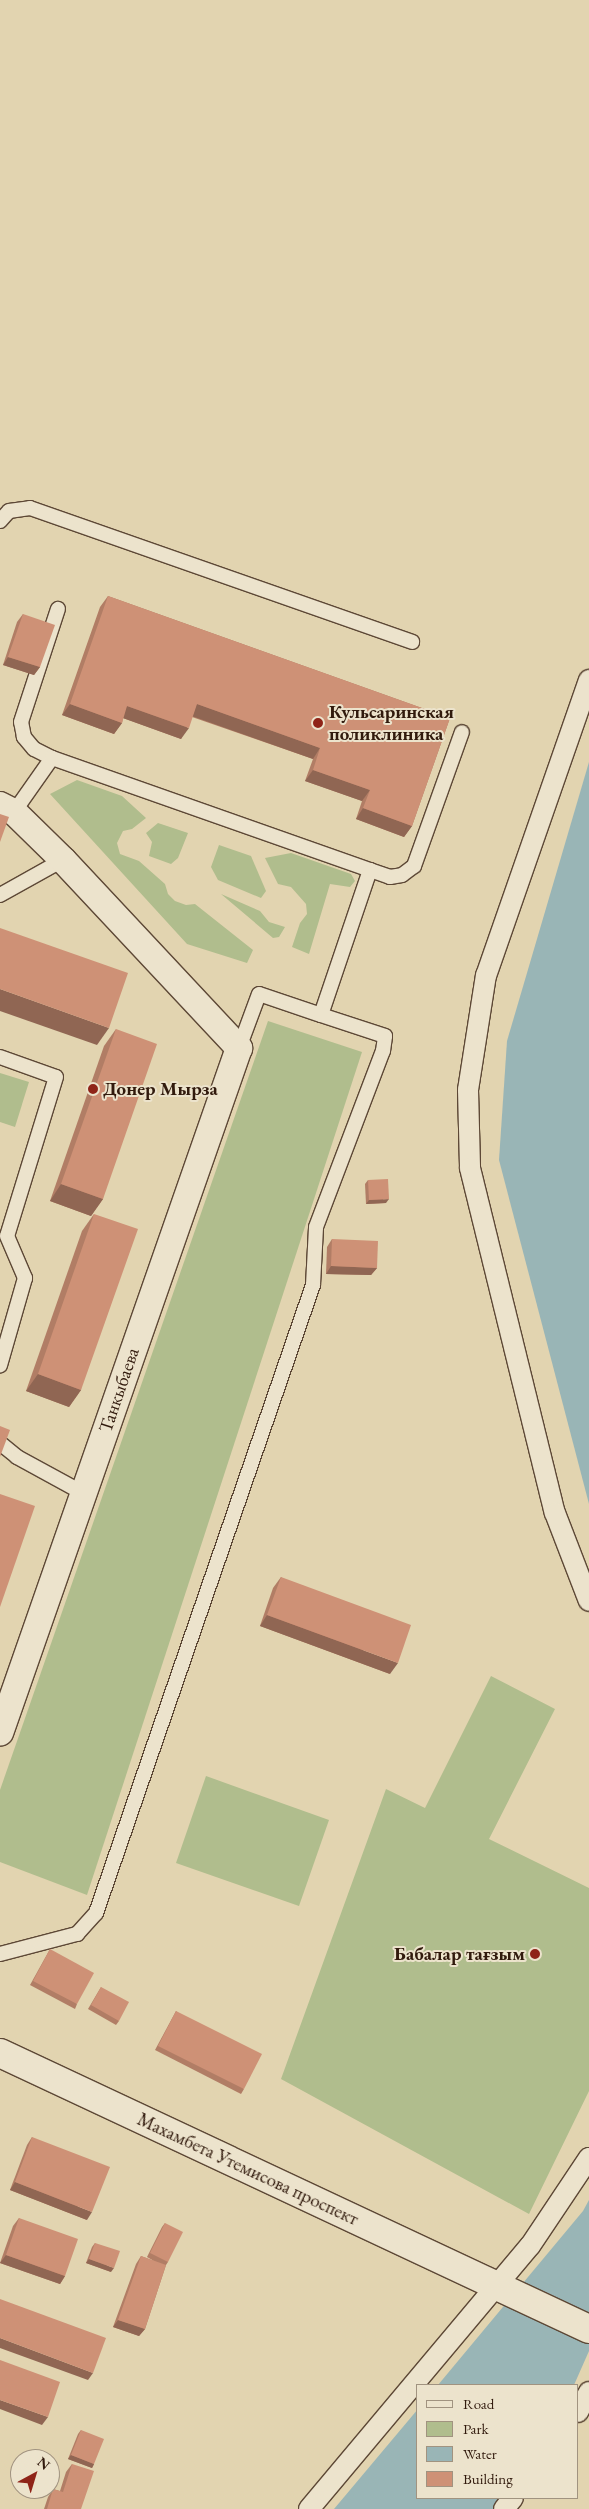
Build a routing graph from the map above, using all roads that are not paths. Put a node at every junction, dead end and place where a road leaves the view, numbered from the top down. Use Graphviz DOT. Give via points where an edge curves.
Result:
graph roads {
  1 [pos="0,521"];
  2 [pos="58,609"];
  3 [pos="412,642"];
  4 [pos="589,680"];
  5 [pos="462,732"];
  6 [pos="52,758"];
  7 [pos="7,808"];
  8 [pos="63,860"];
  9 [pos="370,870"];
  10 [pos="0,895"];
  11 [pos="321,1015"];
  12 [pos="239,1048"];
  13 [pos="0,1057"];
  14 [pos="0,1365"];
  15 [pos="0,1443"];
  16 [pos="83,1493"];
  17 [pos="589,1601"];
  18 [pos="0,1733"];
  19 [pos="0,1954"];
  20 [pos="0,2053"];
  21 [pos="589,2158"];
  22 [pos="497,2284"];
  23 [pos="589,2329"];
  24 [pos="589,2392"];
  25 [pos="579,2410"];
  26 [pos="512,2499"];
  27 [pos="309,2509"];
  28 [pos="504,2509"];
  1 -- 3 [label="lane" via="9,511 30,508"];
  2 -- 6 [label="lane" via="22,722 24,737 34,749"];
  4 -- 17 [label="street" via="486,975 468,1090 470,1168 555,1513"];
  5 -- 9 [label="lane" via="414,866 402,875 390,877"];
  6 -- 7 [label="lane"];
  6 -- 9 [label="lane"];
  7 -- 8 [label="street"];
  8 -- 10 [label="lane"];
  8 -- 12 [label="street"];
  9 -- 11 [label="lane"];
  11 -- 12 [label="lane" via="259,994"];
  11 -- 19 [label="lane" via="385,1036 383,1051 316,1227 313,1285 96,1913 77,1934"];
  12 -- 16 [label="street, Танкыбаева"];
  13 -- 14 [label="lane" via="56,1077 7,1236 25,1278"];
  15 -- 16 [label="lane" via="17,1457"];
  16 -- 18 [label="street, Танкыбаева"];
  20 -- 22 [label="street, Махамбета Утемисова проспект"];
  21 -- 22 [label="street" via="530,2246"];
  22 -- 23 [label="street, Махамбета Утемисова проспект"];
  22 -- 27 [label="street"];
  24 -- 25 [label="street"];
  26 -- 28 [label="street"];
}
